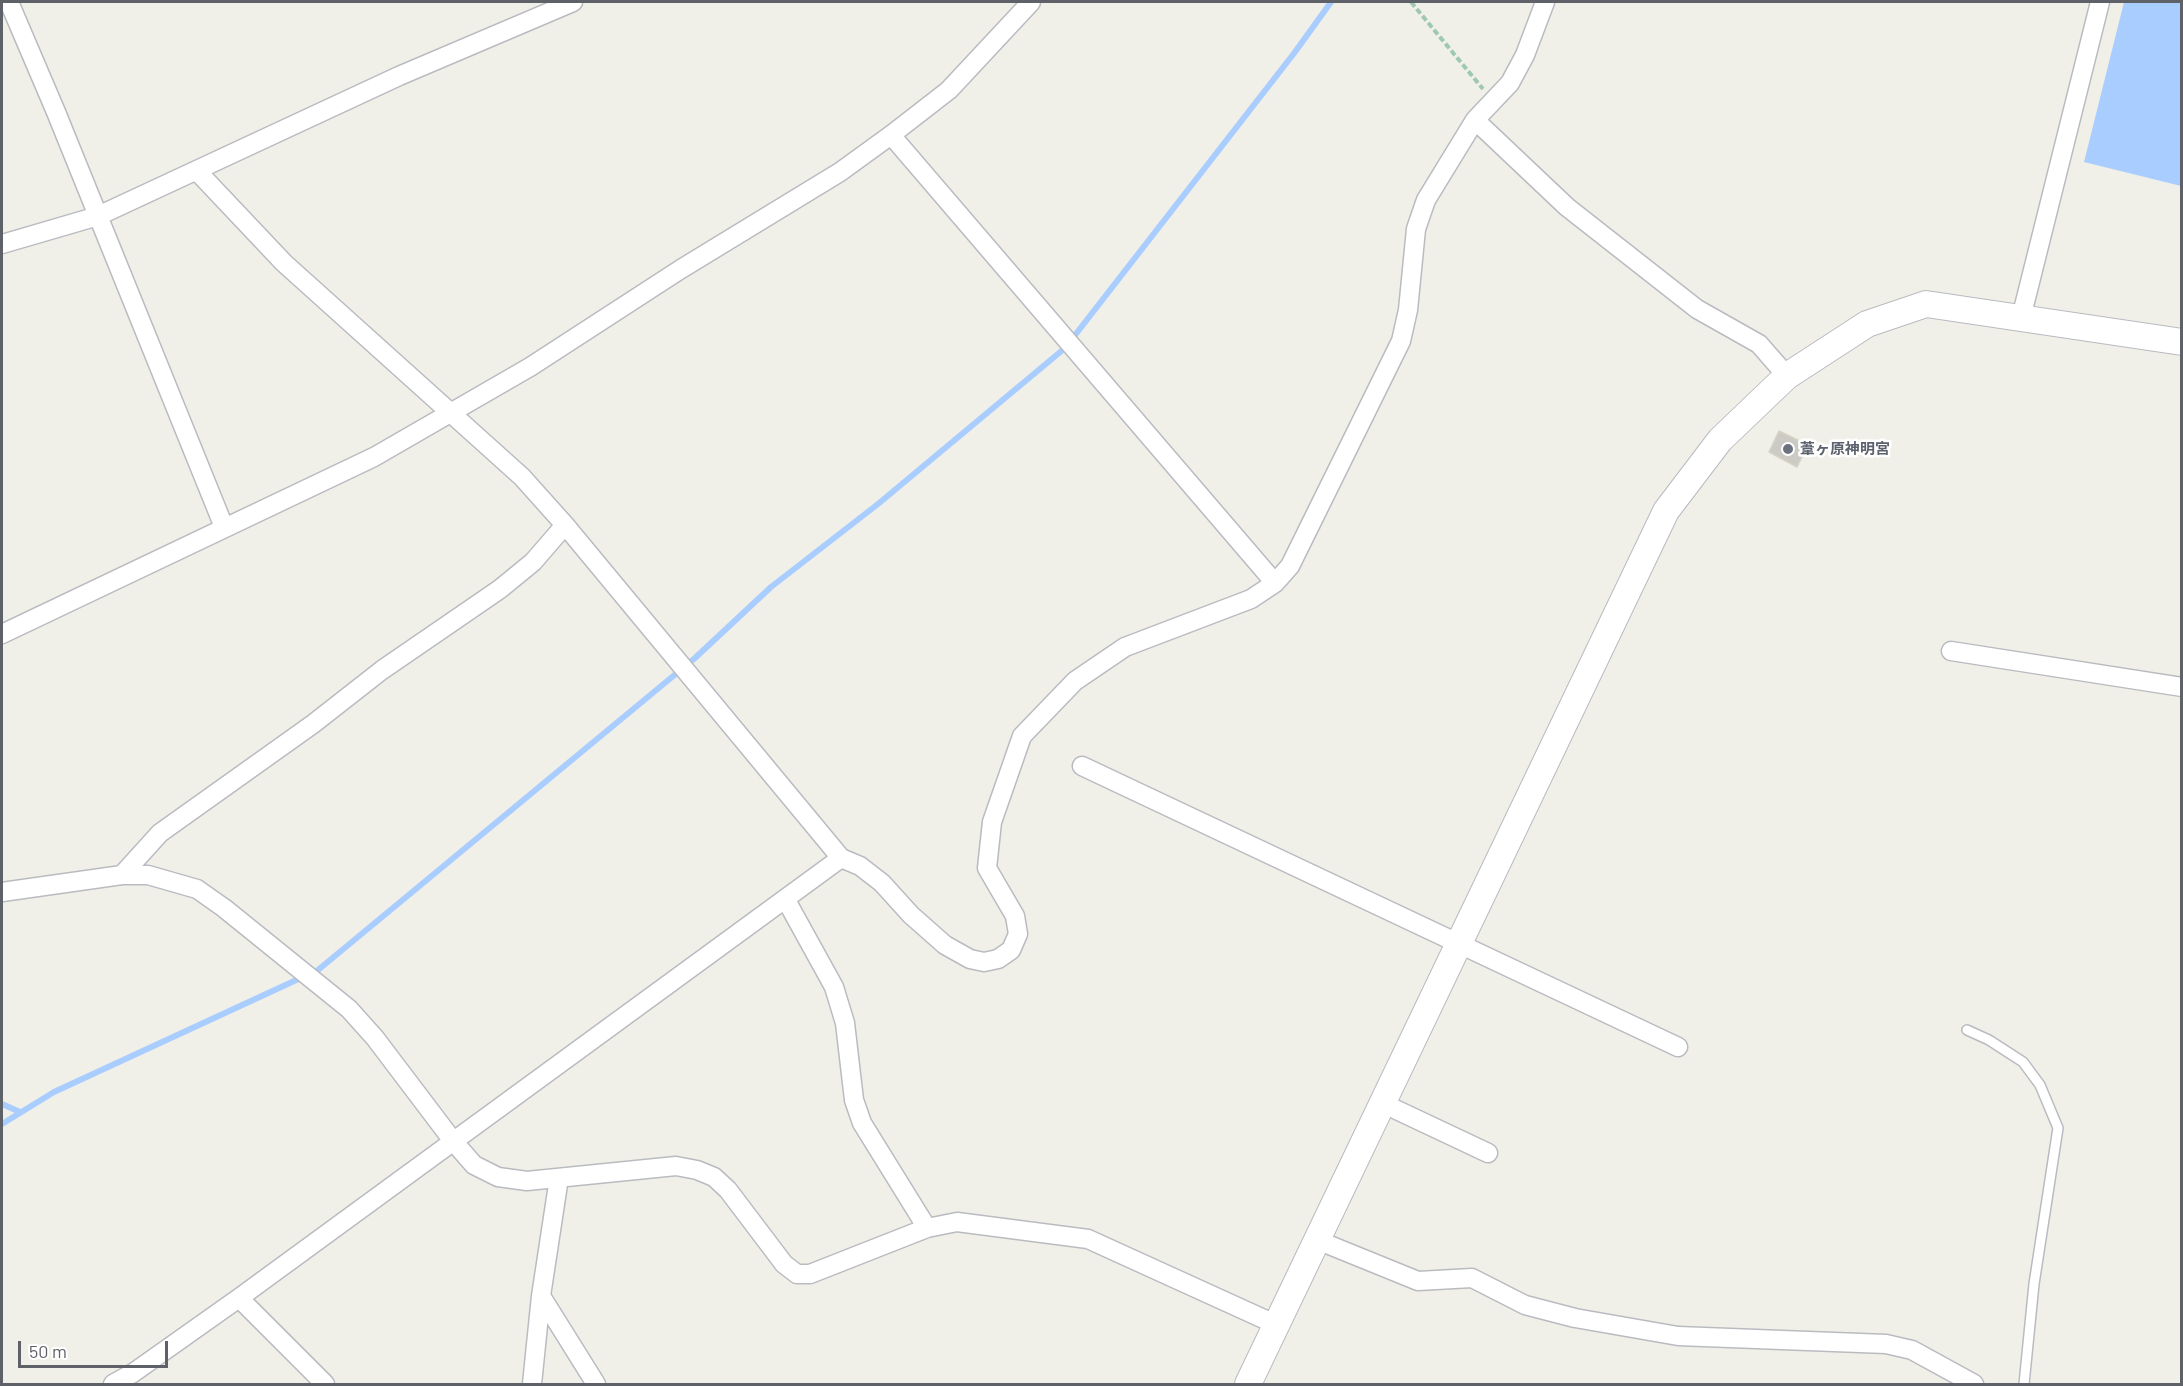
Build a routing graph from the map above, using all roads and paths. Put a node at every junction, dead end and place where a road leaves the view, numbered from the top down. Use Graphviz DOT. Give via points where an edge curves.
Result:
graph roads {
  1 [pos="9,2"];
  2 [pos="573,2"];
  3 [pos="1031,2"];
  4 [pos="1410,2"];
  5 [pos="1545,2"];
  6 [pos="2100,2"];
  7 [pos="1493,101"];
  8 [pos="1475,120"];
  9 [pos="891,135"];
  10 [pos="197,171"];
  11 [pos="98,216"];
  12 [pos="2,244"];
  13 [pos="2021,318"];
  14 [pos="2181,342"];
  15 [pos="1787,376"];
  16 [pos="450,413"];
  17 [pos="565,525"];
  18 [pos="224,527"];
  19 [pos="1275,583"];
  20 [pos="2,634"];
  21 [pos="1951,651"];
  22 [pos="2181,687"];
  23 [pos="1082,766"];
  24 [pos="841,858"];
  25 [pos="122,875"];
  26 [pos="2,892"];
  27 [pos="786,900"];
  28 [pos="1459,943"];
  29 [pos="1968,1030"];
  30 [pos="1678,1047"];
  31 [pos="1382,1103"];
  32 [pos="453,1141"];
  33 [pos="1488,1153"];
  34 [pos="559,1178"];
  35 [pos="927,1228"];
  36 [pos="1317,1240"];
  37 [pos="541,1296"];
  38 [pos="239,1298"];
  39 [pos="1276,1325"];
  40 [pos="113,1384"];
  41 [pos="325,1384"];
  42 [pos="532,1384"];
  43 [pos="596,1384"];
  44 [pos="1248,1384"];
  45 [pos="1974,1384"];
  46 [pos="2025,1384"];
  1 -- 11 [label="street"];
  2 -- 10 [label="street" via="399,76"];
  3 -- 9 [label="street" via="949,90"];
  4 -- 7 [label="path"];
  5 -- 7 [label="street" via="1525,55 1510,83"];
  6 -- 13 [label="street"];
  7 -- 8 [label="street"];
  8 -- 15 [label="street" via="1567,207 1697,309 1759,344"];
  8 -- 19 [label="street" via="1426,200 1416,229 1401,341 1290,566"];
  9 -- 16 [label="street" via="840,172"];
  9 -- 19 [label="street"];
  10 -- 11 [label="street"];
  10 -- 16 [label="street" via="284,263"];
  11 -- 12 [label="street"];
  11 -- 18 [label="street"];
  13 -- 14 [label="street"];
  13 -- 15 [label="street" via="1926,304 1867,324"];
  15 -- 28 [label="street" via="1720,440 1666,511"];
  16 -- 17 [label="street" via="522,477"];
  16 -- 18 [label="street" via="374,457"];
  17 -- 24 [label="street"];
  17 -- 25 [label="street" via="533,562 500,589 160,833"];
  18 -- 20 [label="street"];
  19 -- 24 [label="street" via="1251,599 1125,647 1075,681 1022,736 992,822 987,868 1015,916 1018,934 1011,950 998,959 970,959 945,945 882,883 860,866"];
  21 -- 22 [label="street"];
  23 -- 28 [label="street"];
  24 -- 27 [label="street"];
  25 -- 26 [label="street"];
  25 -- 32 [label="street" via="148,875 197,889 224,908 349,1009"];
  27 -- 32 [label="street"];
  27 -- 35 [label="street" via="834,987 845,1023 854,1100 862,1123"];
  28 -- 30 [label="street"];
  28 -- 31 [label="street"];
  29 -- 46 [label="lane" via="2023,1062 2040,1085 2058,1128 2034,1284"];
  31 -- 33 [label="street"];
  31 -- 36 [label="street"];
  32 -- 34 [label="street" via="474,1164 498,1177 527,1181"];
  32 -- 38 [label="street"];
  34 -- 35 [label="street" via="675,1166 697,1170 714,1177 728,1190 784,1264 797,1274 810,1274"];
  34 -- 37 [label="street"];
  35 -- 39 [label="street" via="957,1222 1088,1239"];
  36 -- 39 [label="street"];
  36 -- 45 [label="street" via="1419,1281 1472,1278 1526,1305 1575,1318 1678,1336 1886,1344 1912,1350"];
  37 -- 42 [label="street"];
  37 -- 43 [label="street"];
  38 -- 40 [label="street"];
  38 -- 41 [label="street"];
  39 -- 44 [label="street"];
}
